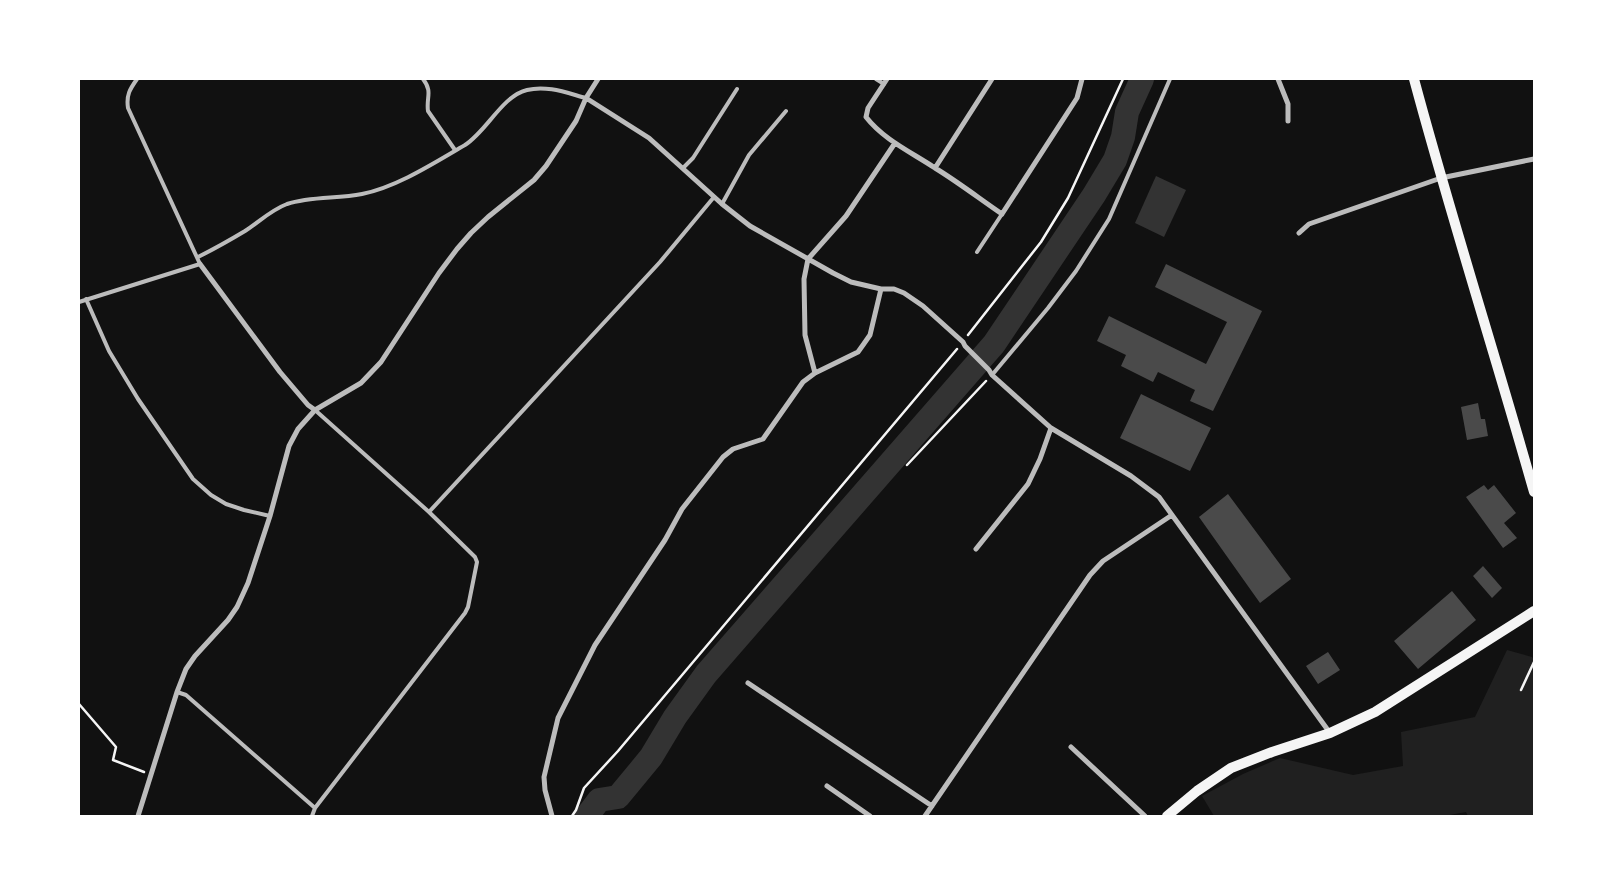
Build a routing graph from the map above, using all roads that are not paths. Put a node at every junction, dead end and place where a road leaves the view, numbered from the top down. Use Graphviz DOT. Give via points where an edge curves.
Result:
graph roads {
  1 [pos="137,79"];
  2 [pos="423,79"];
  3 [pos="598,79"];
  4 [pos="876,79"];
  5 [pos="992,79"];
  6 [pos="1082,79"];
  7 [pos="1170,79"];
  8 [pos="1278,79"];
  9 [pos="1414,79"];
  10 [pos="885,81"];
  11 [pos="737,89"];
  12 [pos="586,98"];
  13 [pos="786,111"];
  14 [pos="1288,121"];
  15 [pos="895,144"];
  16 [pos="455,150"];
  17 [pos="1534,159"];
  18 [pos="683,168"];
  19 [pos="935,168"];
  20 [pos="1441,178"];
  21 [pos="714,196"];
  22 [pos="722,204"];
  23 [pos="1002,214"];
  24 [pos="1299,233"];
  25 [pos="977,252"];
  26 [pos="198,257"];
  27 [pos="808,259"];
  28 [pos="200,264"];
  29 [pos="881,289"];
  30 [pos="86,299"];
  31 [pos="79,302"];
  32 [pos="990,372"];
  33 [pos="815,373"];
  34 [pos="315,410"];
  35 [pos="1051,428"];
  36 [pos="1534,492"];
  37 [pos="430,512"];
  38 [pos="1172,515"];
  39 [pos="270,516"];
  40 [pos="976,549"];
  41 [pos="1534,611"];
  42 [pos="748,683"];
  43 [pos="178,692"];
  44 [pos="1330,733"];
  45 [pos="1072,747"];
  46 [pos="827,786"];
  47 [pos="932,806"];
  48 [pos="315,808"];
  49 [pos="138,816"];
  50 [pos="312,816"];
  51 [pos="552,816"];
  52 [pos="870,816"];
  53 [pos="925,816"];
  54 [pos="1145,816"];
  55 [pos="1167,816"];
  1 -- 26 [label="lane" via="128,92 128,108"];
  2 -- 16 [label="lane" via="430,91 428,111"];
  3 -- 12 [label="street"];
  4 -- 10 [label="lane"];
  5 -- 19 [label="street"];
  6 -- 23 [label="street" via="1077,98"];
  7 -- 32 [label="lane" via="1109,219 1048,308"];
  8 -- 14 [label="street" via="1288,104"];
  9 -- 20 [label="main road"];
  10 -- 15 [label="street" via="866,117"];
  11 -- 18 [label="lane" via="693,158"];
  12 -- 16 [label="lane" via="544,87 521,92 473,140"];
  12 -- 18 [label="street" via="649,138"];
  12 -- 34 [label="street" via="576,121 546,166 457,249 381,362 362,383"];
  13 -- 22 [label="lane" via="749,155"];
  15 -- 19 [label="street"];
  15 -- 27 [label="street" via="846,216"];
  16 -- 26 [label="lane" via="377,190 286,204"];
  17 -- 20 [label="street"];
  18 -- 21 [label="street"];
  19 -- 23 [label="street"];
  20 -- 24 [label="street" via="1309,224"];
  20 -- 36 [label="main road"];
  21 -- 22 [label="street"];
  21 -- 37 [label="lane" via="660,262"];
  22 -- 27 [label="street" via="750,226"];
  23 -- 25 [label="lane"];
  26 -- 28 [label="lane"];
  27 -- 29 [label="street" via="851,282"];
  27 -- 33 [label="street" via="804,279 805,335"];
  28 -- 30 [label="lane"];
  28 -- 34 [label="street" via="280,372"];
  29 -- 32 [label="street" via="894,290 924,306"];
  29 -- 33 [label="street" via="870,334 858,352"];
  30 -- 31 [label="lane"];
  30 -- 39 [label="lane" via="109,351 193,479 226,504"];
  32 -- 35 [label="street"];
  33 -- 51 [label="street" via="803,382 763,439 733,450 712,470 682,509 666,540 595,645 558,718 544,777 544,790"];
  34 -- 37 [label="lane"];
  34 -- 39 [label="street" via="298,429 289,446"];
  35 -- 38 [label="street" via="1131,476 1159,498"];
  35 -- 40 [label="street" via="1028,484"];
  37 -- 48 [label="lane" via="477,562 468,607"];
  38 -- 44 [label="street"];
  38 -- 47 [label="street" via="1103,561 1090,575"];
  39 -- 43 [label="street" via="237,607 195,656 186,669"];
  41 -- 44 [label="main road" via="1391,703"];
  42 -- 47 [label="street"];
  43 -- 48 [label="lane" via="186,694"];
  43 -- 49 [label="street"];
  44 -- 55 [label="main road" via="1231,768"];
  45 -- 54 [label="street"];
  46 -- 52 [label="street"];
  47 -- 53 [label="street"];
  48 -- 50 [label="lane"];
}
